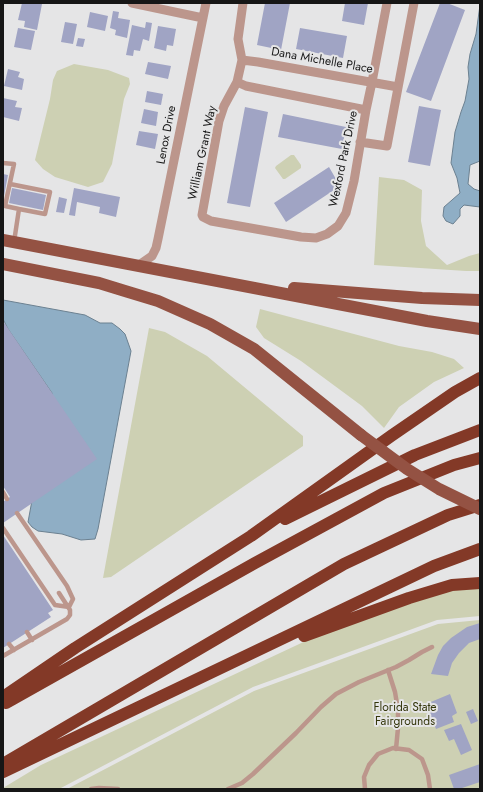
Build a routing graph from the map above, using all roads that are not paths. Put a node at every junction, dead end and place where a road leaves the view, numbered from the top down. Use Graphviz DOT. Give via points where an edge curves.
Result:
graph roads {
  1 [pos="132,3"];
  2 [pos="206,3"];
  3 [pos="243,3"];
  4 [pos="387,3"];
  5 [pos="414,3"];
  6 [pos="203,18"];
  7 [pos="242,60"];
  8 [pos="237,82"];
  9 [pos="372,82"];
  10 [pos="398,87"];
  11 [pos="366,110"];
  12 [pos="360,142"];
  13 [pos="3,163"];
  14 [pos="10,184"];
  15 [pos="19,209"];
  16 [pos="202,215"];
  17 [pos="6,243"];
  18 [pos="3,264"];
  19 [pos="139,265"];
  20 [pos="237,284"];
  21 [pos="480,300"];
  22 [pos="480,329"];
  23 [pos="480,378"];
  24 [pos="480,430"];
  25 [pos="480,458"];
  26 [pos="3,492"];
  27 [pos="7,499"];
  28 [pos="480,505"];
  29 [pos="480,508"];
  30 [pos="17,513"];
  31 [pos="3,528"];
  32 [pos="251,536"];
  33 [pos="480,549"];
  34 [pos="480,583"];
  35 [pos="60,593"];
  36 [pos="69,608"];
  37 [pos="27,632"];
  38 [pos="32,640"];
  39 [pos="9,644"];
  40 [pos="432,648"];
  41 [pos="14,650"];
  42 [pos="3,656"];
  43 [pos="239,659"];
  44 [pos="388,670"];
  45 [pos="3,697"];
  46 [pos="3,705"];
  47 [pos="396,749"];
  48 [pos="3,764"];
  49 [pos="3,772"];
  50 [pos="91,789"];
  51 [pos="118,789"];
  52 [pos="228,789"];
  53 [pos="365,789"];
  54 [pos="430,789"];
  1 -- 6 [label="street"];
  2 -- 6 [label="street, Lenox Drive"];
  3 -- 7 [label="street, William Grant Way" via="238,39"];
  4 -- 9 [label="street, Wexford Park Drive"];
  5 -- 10 [label="street"];
  6 -- 19 [label="street, Lenox Drive" via="156,248 152,256"];
  7 -- 8 [label="street, William Grant Way"];
  7 -- 9 [label="street, Dana Michelle Place"];
  8 -- 11 [label="street"];
  8 -- 16 [label="street, William Grant Way" via="219,121"];
  9 -- 10 [label="street, Dana Michelle Place"];
  9 -- 11 [label="street, Wexford Park Drive"];
  10 -- 12 [label="street" via="387,146"];
  11 -- 12 [label="street, Wexford Park Drive"];
  12 -- 16 [label="street, Wexford Park Drive" via="346,212 338,226 327,234 316,238 301,237 211,221"];
  13 -- 14 [label="lane" via="14,164"];
  14 -- 15 [label="lane" via="5,206"];
  14 -- 15 [label="lane" via="50,192 45,214"];
  15 -- 17 [label="lane"];
  17 -- 19 [label="main road"];
  18 -- 29 [label="main road, bridge" via="125,290 158,300 210,324 254,350 407,469 439,489"];
  19 -- 20 [label="main road"];
  20 -- 21 [label="main road"];
  20 -- 22 [label="main road"];
  23 -- 32 [label="highway" via="403,427"];
  24 -- 32 [label="highway" via="415,455"];
  25 -- 46 [label="highway" via="454,465 384,493"];
  26 -- 27 [label="lane"];
  28 -- 48 [label="highway" via="448,515 344,564"];
  30 -- 36 [label="lane" via="67,586 73,599"];
  31 -- 36 [label="lane" via="55,605"];
  32 -- 45 [label="highway"];
  33 -- 43 [label="highway" via="434,566"];
  34 -- 43 [label="highway" via="452,585 409,598"];
  35 -- 36 [label="lane"];
  36 -- 38 [label="lane" via="70,615 67,619"];
  37 -- 38 [label="lane"];
  38 -- 41 [label="lane"];
  39 -- 41 [label="lane"];
  40 -- 44 [label="lane"];
  41 -- 42 [label="lane"];
  43 -- 49 [label="highway"];
  44 -- 47 [label="lane" via="398,710"];
  44 -- 52 [label="lane" via="336,694 253,774 242,783"];
  47 -- 53 [label="lane" via="378,754 364,777"];
  47 -- 54 [label="lane" via="409,750 422,759"];
  50 -- 51 [label="lane"];
}
